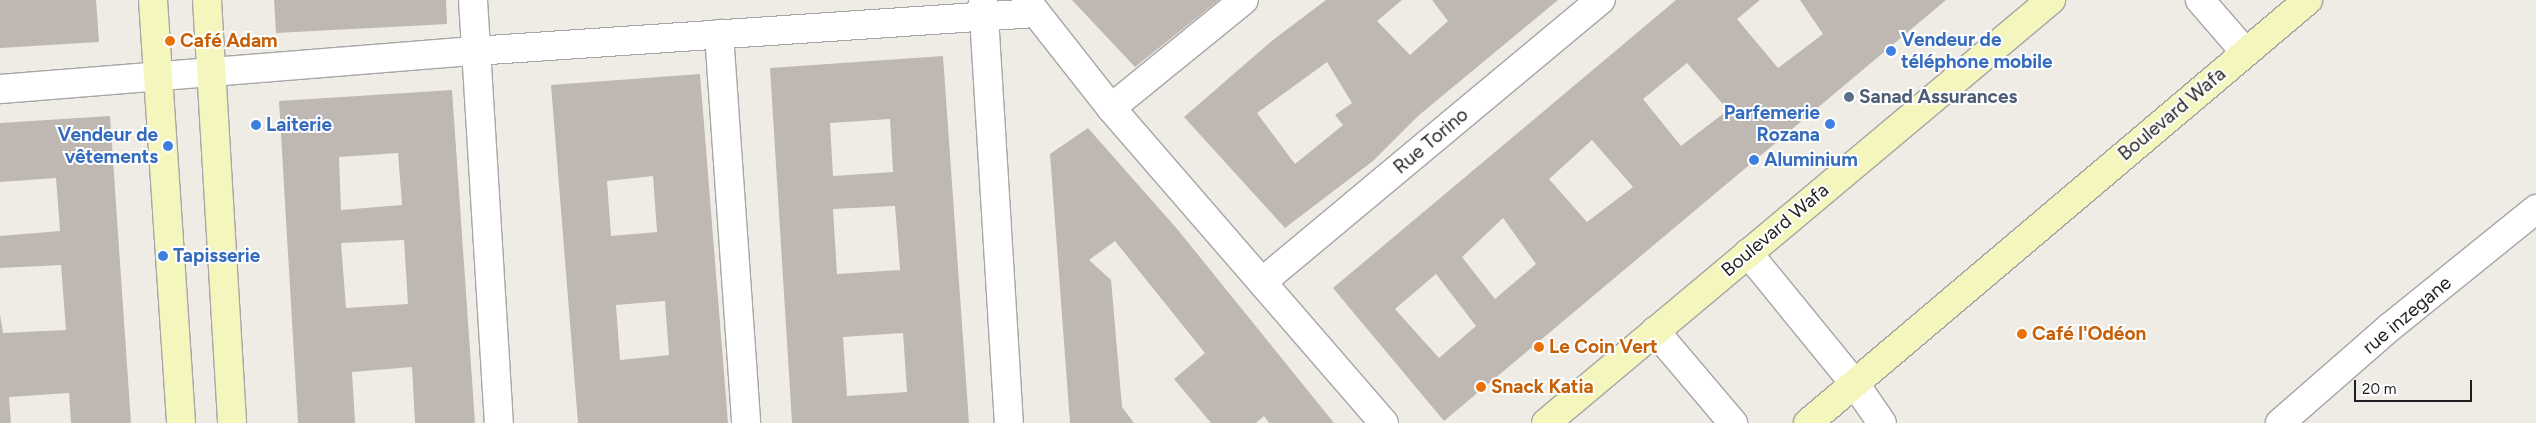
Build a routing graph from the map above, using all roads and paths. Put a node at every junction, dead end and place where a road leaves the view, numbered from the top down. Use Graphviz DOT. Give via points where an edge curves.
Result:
graph roads {
  1 [pos="153,0"];
  2 [pos="207,0"];
  3 [pos="473,0"];
  4 [pos="1244,0"];
  5 [pos="1601,0"];
  6 [pos="2051,0"];
  7 [pos="2200,0"];
  8 [pos="2308,0"];
  9 [pos="1031,6"];
  10 [pos="984,8"];
  11 [pos="719,34"];
  12 [pos="475,51"];
  13 [pos="2245,52"];
  14 [pos="211,74"];
  15 [pos="158,79"];
  16 [pos="0,89"];
  17 [pos="1111,108"];
  18 [pos="2536,209"];
  19 [pos="1748,253"];
  20 [pos="1262,282"];
  21 [pos="1655,331"];
  22 [pos="1855,384"];
  23 [pos="181,423"];
  24 [pos="232,423"];
  25 [pos="499,423"];
  26 [pos="746,423"];
  27 [pos="1009,423"];
  28 [pos="1384,423"];
  29 [pos="1546,423"];
  30 [pos="1733,423"];
  31 [pos="1808,423"];
  32 [pos="1882,423"];
  33 [pos="2280,423"];
  1 -- 15 [label="street"];
  2 -- 14 [label="street"];
  3 -- 12 [label="street"];
  4 -- 17 [label="street"];
  5 -- 20 [label="street, Rue Torino"];
  6 -- 19 [label="street, Boulevard Wafa"];
  7 -- 13 [label="street"];
  8 -- 13 [label="street, Boulevard Wafa"];
  9 -- 10 [label="street"];
  9 -- 17 [label="street"];
  10 -- 11 [label="street"];
  10 -- 27 [label="street"];
  11 -- 12 [label="street"];
  11 -- 26 [label="street"];
  12 -- 14 [label="street"];
  12 -- 25 [label="street"];
  13 -- 22 [label="street, Boulevard Wafa"];
  14 -- 15 [label="street"];
  14 -- 24 [label="street"];
  15 -- 16 [label="street"];
  15 -- 23 [label="street"];
  17 -- 20 [label="street"];
  18 -- 33 [label="street, rue inzegane" via="2390,327"];
  19 -- 21 [label="street, Boulevard Wafa"];
  19 -- 22 [label="street"];
  20 -- 28 [label="street"];
  21 -- 29 [label="street, Boulevard Wafa"];
  21 -- 30 [label="street"];
  22 -- 31 [label="street, Boulevard Wafa"];
  22 -- 32 [label="street"];
}
